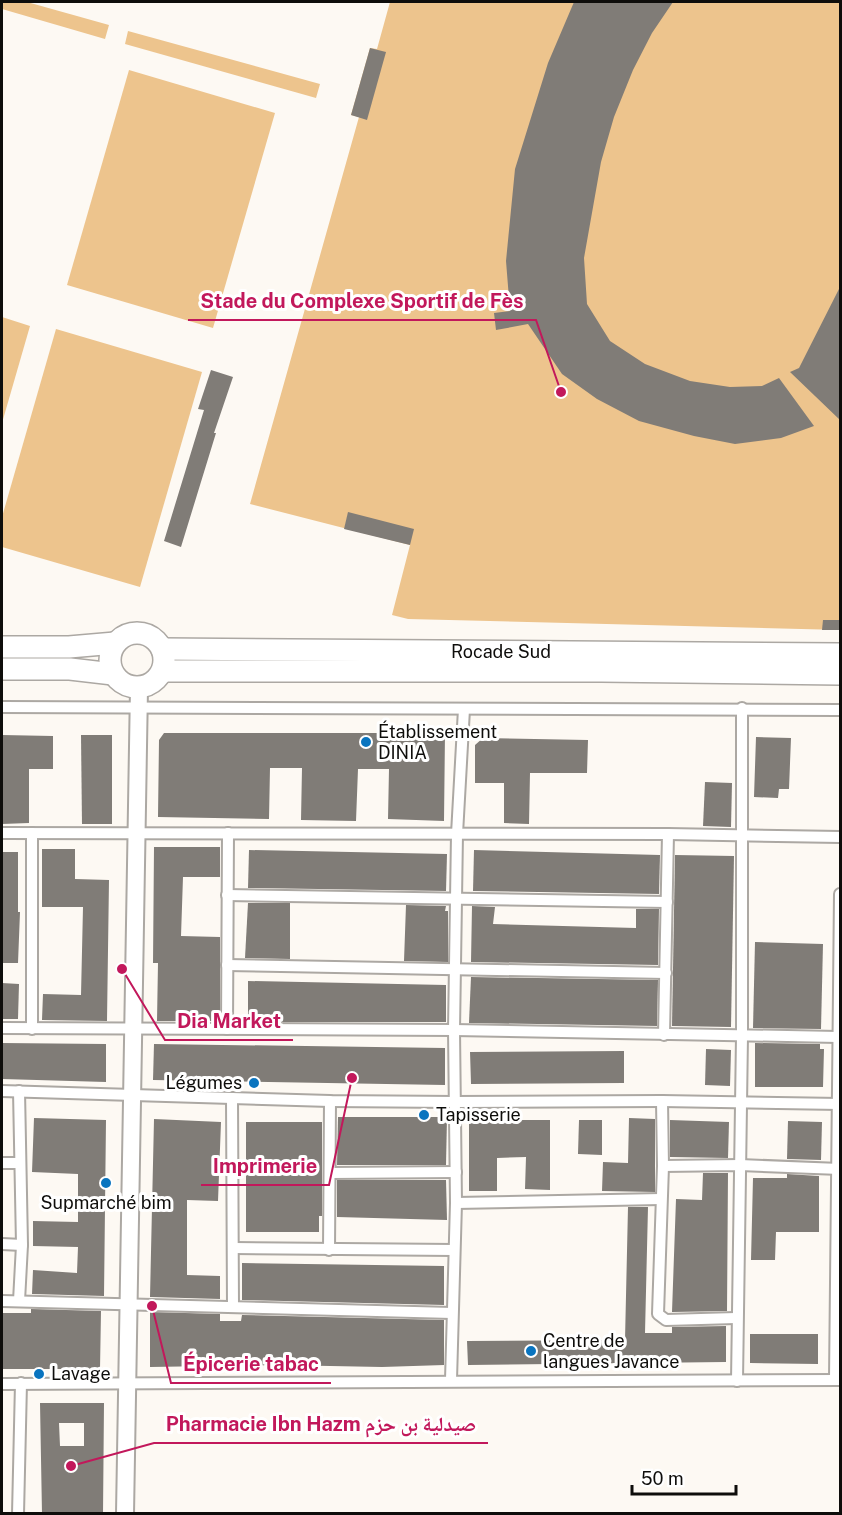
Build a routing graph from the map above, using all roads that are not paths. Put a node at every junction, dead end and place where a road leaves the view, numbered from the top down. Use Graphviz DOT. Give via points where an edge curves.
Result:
graph roads {
  1 [pos="115,643"];
  2 [pos="2,647"];
  3 [pos="162,649"];
  4 [pos="840,654"];
  5 [pos="2,669"];
  6 [pos="163,671"];
  7 [pos="113,674"];
  8 [pos="840,674"];
  9 [pos="139,698"];
  10 [pos="2,707"];
  11 [pos="742,708"];
  12 [pos="464,709"];
  13 [pos="840,710"];
  14 [pos="2,833"];
  15 [pos="32,833"];
  16 [pos="136,833"];
  17 [pos="228,833"];
  18 [pos="457,834"];
  19 [pos="668,834"];
  20 [pos="742,836"];
  21 [pos="840,837"];
  22 [pos="840,894"];
  23 [pos="227,895"];
  24 [pos="456,898"];
  25 [pos="667,902"];
  26 [pos="227,965"];
  27 [pos="456,968"];
  28 [pos="666,973"];
  29 [pos="2,1028"];
  30 [pos="32,1029"];
  31 [pos="133,1029"];
  32 [pos="227,1029"];
  33 [pos="454,1030"];
  34 [pos="664,1035"];
  35 [pos="742,1036"];
  36 [pos="838,1037"];
  37 [pos="2,1091"];
  38 [pos="19,1091"];
  39 [pos="132,1096"];
  40 [pos="232,1098"];
  41 [pos="330,1101"];
  42 [pos="662,1101"];
  43 [pos="455,1102"];
  44 [pos="740,1102"];
  45 [pos="840,1104"];
  46 [pos="2,1163"];
  47 [pos="19,1163"];
  48 [pos="663,1166"];
  49 [pos="740,1166"];
  50 [pos="839,1169"];
  51 [pos="456,1172"];
  52 [pos="331,1173"];
  53 [pos="661,1199"];
  54 [pos="456,1203"];
  55 [pos="2,1244"];
  56 [pos="22,1245"];
  57 [pos="234,1248"];
  58 [pos="329,1250"];
  59 [pos="454,1250"];
  60 [pos="838,1297"];
  61 [pos="2,1301"];
  62 [pos="19,1301"];
  63 [pos="129,1303"];
  64 [pos="233,1307"];
  65 [pos="452,1313"];
  66 [pos="736,1317"];
  67 [pos="451,1380"];
  68 [pos="838,1380"];
  69 [pos="736,1381"];
  70 [pos="21,1383"];
  71 [pos="127,1383"];
  72 [pos="2,1384"];
  73 [pos="18,1514"];
  74 [pos="125,1514"];
  1 -- 2 [label="highway"];
  1 -- 3 [label="highway" via="132,633 141,633 150,636"];
  1 -- 7 [label="highway" via="110,664"];
  3 -- 4 [label="highway, Rocade Sud"];
  3 -- 6 [label="highway"];
  5 -- 7 [label="highway" via="70,669"];
  6 -- 8 [label="highway, Rocade Sud"];
  6 -- 9 [label="highway"];
  7 -- 9 [label="highway"];
  9 -- 10 [label="street"];
  9 -- 12 [label="street"];
  9 -- 16 [label="street"];
  11 -- 12 [label="street"];
  11 -- 13 [label="street"];
  11 -- 20 [label="street"];
  12 -- 18 [label="street"];
  14 -- 15 [label="street"];
  15 -- 16 [label="street"];
  15 -- 30 [label="street"];
  16 -- 17 [label="street"];
  16 -- 31 [label="street"];
  17 -- 18 [label="street"];
  17 -- 23 [label="street"];
  18 -- 19 [label="street"];
  18 -- 24 [label="street"];
  19 -- 20 [label="street"];
  19 -- 25 [label="street"];
  20 -- 21 [label="street"];
  20 -- 35 [label="street"];
  22 -- 36 [label="street"];
  23 -- 24 [label="street"];
  23 -- 26 [label="street"];
  24 -- 25 [label="street"];
  24 -- 27 [label="street"];
  25 -- 28 [label="street"];
  26 -- 27 [label="street"];
  26 -- 32 [label="street"];
  27 -- 28 [label="street"];
  27 -- 33 [label="street"];
  28 -- 34 [label="street"];
  29 -- 30 [label="street"];
  30 -- 31 [label="street"];
  31 -- 32 [label="street"];
  31 -- 39 [label="street"];
  32 -- 33 [label="street"];
  33 -- 34 [label="street"];
  33 -- 43 [label="street"];
  34 -- 35 [label="street"];
  35 -- 36 [label="street"];
  35 -- 44 [label="street"];
  36 -- 45 [label="street"];
  37 -- 38 [label="street"];
  38 -- 39 [label="street"];
  38 -- 47 [label="street"];
  39 -- 40 [label="street"];
  39 -- 63 [label="street"];
  40 -- 41 [label="street"];
  40 -- 57 [label="street"];
  41 -- 43 [label="street"];
  41 -- 52 [label="street"];
  42 -- 43 [label="street"];
  42 -- 44 [label="street"];
  42 -- 48 [label="street"];
  43 -- 51 [label="street"];
  44 -- 45 [label="street"];
  44 -- 49 [label="street"];
  45 -- 50 [label="street"];
  46 -- 47 [label="street"];
  47 -- 56 [label="street"];
  48 -- 49 [label="street"];
  48 -- 53 [label="street"];
  49 -- 50 [label="street"];
  49 -- 66 [label="street"];
  50 -- 60 [label="street"];
  51 -- 52 [label="street"];
  51 -- 54 [label="street"];
  52 -- 58 [label="street"];
  53 -- 54 [label="street"];
  53 -- 66 [label="street" via="658,1314 666,1320"];
  54 -- 59 [label="street"];
  55 -- 56 [label="street"];
  56 -- 62 [label="street"];
  57 -- 58 [label="street"];
  57 -- 64 [label="street"];
  58 -- 59 [label="street"];
  59 -- 65 [label="street"];
  60 -- 68 [label="street"];
  61 -- 62 [label="street"];
  62 -- 63 [label="street"];
  63 -- 64 [label="street"];
  63 -- 71 [label="street"];
  64 -- 65 [label="street"];
  65 -- 67 [label="street"];
  66 -- 69 [label="street"];
  67 -- 69 [label="street"];
  67 -- 71 [label="street"];
  68 -- 69 [label="street"];
  70 -- 71 [label="street"];
  70 -- 72 [label="street"];
  70 -- 73 [label="street"];
  71 -- 74 [label="street"];
}
